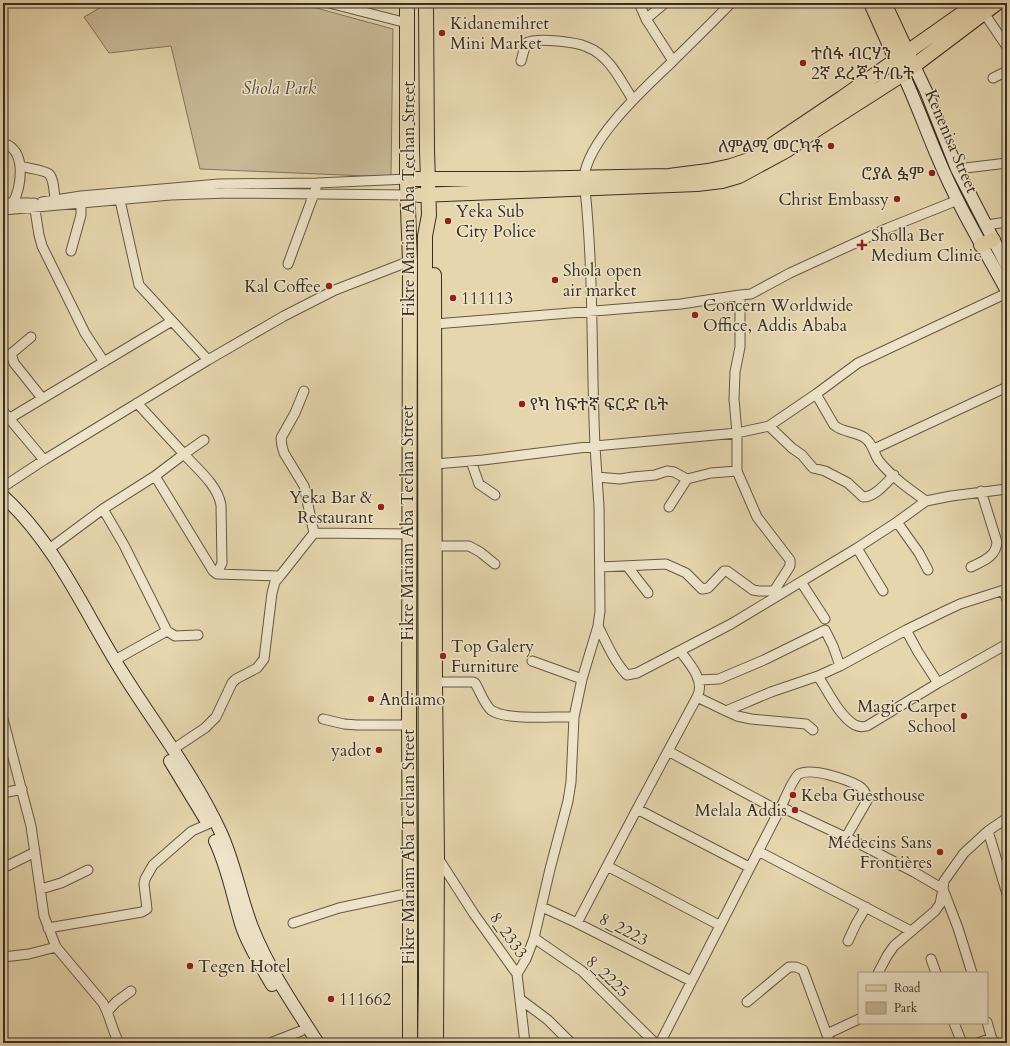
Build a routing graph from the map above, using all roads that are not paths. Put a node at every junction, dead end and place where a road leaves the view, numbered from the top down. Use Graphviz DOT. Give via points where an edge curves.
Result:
graph roads {
  1 [pos="330,3"];
  2 [pos="407,3"];
  3 [pos="426,3"];
  4 [pos="435,3"];
  5 [pos="639,3"];
  6 [pos="665,3"];
  7 [pos="731,3"];
  8 [pos="871,3"];
  9 [pos="884,3"];
  10 [pos="997,3"];
  11 [pos="981,8"];
  12 [pos="646,18"];
  13 [pos="407,23"];
  14 [pos="1007,47"];
  15 [pos="901,56"];
  16 [pos="521,61"];
  17 [pos="673,61"];
  18 [pos="908,70"];
  19 [pos="1007,71"];
  20 [pos="993,78"];
  21 [pos="633,100"];
  22 [pos="817,122"];
  23 [pos="427,136"];
  24 [pos="3,145"];
  25 [pos="1007,163"];
  26 [pos="20,166"];
  27 [pos="957,168"];
  28 [pos="408,179"];
  29 [pos="428,180"];
  30 [pos="317,183"];
  31 [pos="585,183"];
  32 [pos="314,194"];
  33 [pos="408,195"];
  34 [pos="428,195"];
  35 [pos="119,196"];
  36 [pos="55,199"];
  37 [pos="81,200"];
  38 [pos="958,200"];
  39 [pos="3,203"];
  40 [pos="13,203"];
  41 [pos="34,205"];
  42 [pos="3,210"];
  43 [pos="429,215"];
  44 [pos="1007,222"];
  45 [pos="986,224"];
  46 [pos="987,243"];
  47 [pos="71,250"];
  48 [pos="410,261"];
  49 [pos="288,264"];
  50 [pos="1007,266"];
  51 [pos="1007,292"];
  52 [pos="740,295"];
  53 [pos="592,310"];
  54 [pos="172,321"];
  55 [pos="435,324"];
  56 [pos="31,337"];
  57 [pos="208,360"];
  58 [pos="104,362"];
  59 [pos="1007,387"];
  60 [pos="304,391"];
  61 [pos="816,394"];
  62 [pos="42,398"];
  63 [pos="138,403"];
  64 [pos="3,411"];
  65 [pos="10,418"];
  66 [pos="769,426"];
  67 [pos="737,433"];
  68 [pos="204,440"];
  69 [pos="595,446"];
  70 [pos="874,449"];
  71 [pos="184,454"];
  72 [pos="44,460"];
  73 [pos="471,461"];
  74 [pos="410,462"];
  75 [pos="430,463"];
  76 [pos="737,471"];
  77 [pos="894,475"];
  78 [pos="155,476"];
  79 [pos="597,477"];
  80 [pos="687,479"];
  81 [pos="3,487"];
  82 [pos="1007,489"];
  83 [pos="981,491"];
  84 [pos="495,495"];
  85 [pos="3,496"];
  86 [pos="926,501"];
  87 [pos="3,506"];
  88 [pos="669,507"];
  89 [pos="103,509"];
  90 [pos="897,522"];
  91 [pos="314,533"];
  92 [pos="410,534"];
  93 [pos="436,546"];
  94 [pos="857,548"];
  95 [pos="49,549"];
  96 [pos="495,564"];
  97 [pos="628,566"];
  98 [pos="600,567"];
  99 [pos="971,567"];
  100 [pos="928,570"];
  101 [pos="216,574"];
  102 [pos="280,576"];
  103 [pos="801,582"];
  104 [pos="1005,590"];
  105 [pos="883,591"];
  106 [pos="648,593"];
  107 [pos="776,593"];
  108 [pos="1007,600"];
  109 [pos="825,619"];
  110 [pos="598,626"];
  111 [pos="906,630"];
  112 [pos="167,631"];
  113 [pos="198,636"];
  114 [pos="1007,644"];
  115 [pos="680,651"];
  116 [pos="115,660"];
  117 [pos="532,661"];
  118 [pos="840,666"];
  119 [pos="818,676"];
  120 [pos="582,680"];
  121 [pos="699,680"];
  122 [pos="435,682"];
  123 [pos="938,683"];
  124 [pos="697,697"];
  125 [pos="136,701"];
  126 [pos="726,710"];
  127 [pos="574,717"];
  128 [pos="3,718"];
  129 [pos="323,719"];
  130 [pos="409,725"];
  131 [pos="813,730"];
  132 [pos="172,750"];
  133 [pos="668,752"];
  134 [pos="22,789"];
  135 [pos="3,794"];
  136 [pos="637,809"];
  137 [pos="780,809"];
  138 [pos="1007,818"];
  139 [pos="208,824"];
  140 [pos="988,831"];
  141 [pos="846,837"];
  142 [pos="758,851"];
  143 [pos="35,852"];
  144 [pos="437,857"];
  145 [pos="1007,860"];
  146 [pos="607,866"];
  147 [pos="999,866"];
  148 [pos="749,867"];
  149 [pos="3,868"];
  150 [pos="88,870"];
  151 [pos="41,889"];
  152 [pos="943,889"];
  153 [pos="410,893"];
  154 [pos="1007,894"];
  155 [pos="542,907"];
  156 [pos="866,907"];
  157 [pos="293,923"];
  158 [pos="577,923"];
  159 [pos="719,925"];
  160 [pos="48,928"];
  161 [pos="911,931"];
  162 [pos="534,938"];
  163 [pos="848,940"];
  164 [pos="56,947"];
  165 [pos="257,950"];
  166 [pos="3,957"];
  167 [pos="931,959"];
  168 [pos="879,972"];
  169 [pos="936,972"];
  170 [pos="972,972"];
  171 [pos="517,974"];
  172 [pos="691,981"];
  173 [pos="131,991"];
  174 [pos="520,999"];
  175 [pos="747,1002"];
  176 [pos="108,1012"];
  177 [pos="858,1020"];
  178 [pos="954,1024"];
  179 [pos="988,1024"];
  180 [pos="301,1031"];
  181 [pos="829,1039"];
  182 [pos="992,1040"];
  183 [pos="119,1043"];
  184 [pos="270,1043"];
  185 [pos="309,1043"];
  186 [pos="318,1043"];
  187 [pos="410,1043"];
  188 [pos="425,1043"];
  189 [pos="436,1043"];
  190 [pos="525,1043"];
  191 [pos="572,1043"];
  192 [pos="655,1043"];
  193 [pos="660,1043"];
  194 [pos="962,1043"];
  195 [pos="978,1043"];
  1 -- 13 [label="street"];
  2 -- 13 [label="main road, Fikre Mariam Aba Techan Street"];
  3 -- 23 [label="main road, Fikre Mariam Aba Techan Street"];
  4 -- 23 [label="main road" via="435,121"];
  5 -- 12 [label="street"];
  6 -- 12 [label="street"];
  7 -- 17 [label="street"];
  8 -- 15 [label="main road, Kenenisa Street"];
  9 -- 15 [label="main road, Kenenisa Street"];
  10 -- 11 [label="main road"];
  11 -- 14 [label="street"];
  11 -- 15 [label="main road"];
  11 -- 18 [label="main road"];
  12 -- 17 [label="street"];
  13 -- 28 [label="main road, Fikre Mariam Aba Techan Street"];
  15 -- 18 [label="main road, Kenenisa Street"];
  15 -- 22 [label="main road"];
  16 -- 21 [label="street" via="526,43 530,41 553,41 586,46 604,58"];
  17 -- 21 [label="street"];
  18 -- 22 [label="main road"];
  18 -- 27 [label="main road, Kenenisa Street" via="926,91"];
  18 -- 38 [label="main road, Kenenisa Street" via="914,97 938,159"];
  19 -- 20 [label="street"];
  21 -- 31 [label="street" via="591,154 586,166"];
  22 -- 31 [label="main road" via="749,160 731,166 669,176"];
  23 -- 29 [label="main road, Fikre Mariam Aba Techan Street"];
  24 -- 26 [label="street" via="8,145 14,150"];
  25 -- 27 [label="street"];
  26 -- 36 [label="street" via="49,174"];
  26 -- 40 [label="street" via="18,194"];
  27 -- 45 [label="main road, Kenenisa Street"];
  28 -- 29 [label="main road"];
  28 -- 30 [label="street"];
  28 -- 33 [label="main road, Fikre Mariam Aba Techan Street"];
  29 -- 31 [label="main road"];
  29 -- 34 [label="main road, Fikre Mariam Aba Techan Street"];
  30 -- 32 [label="street"];
  30 -- 35 [label="street" via="219,184"];
  31 -- 34 [label="main road"];
  31 -- 53 [label="street"];
  32 -- 33 [label="street"];
  32 -- 35 [label="street"];
  32 -- 49 [label="street"];
  33 -- 34 [label="main road"];
  33 -- 48 [label="main road, Fikre Mariam Aba Techan Street"];
  34 -- 43 [label="main road, Fikre Mariam Aba Techan Street"];
  35 -- 37 [label="street"];
  35 -- 54 [label="street" via="139,285"];
  36 -- 37 [label="street"];
  36 -- 41 [label="street"];
  37 -- 41 [label="street"];
  37 -- 47 [label="street" via="81,215"];
  38 -- 46 [label="main road, Kenenisa Street"];
  38 -- 52 [label="street" via="888,228 751,294"];
  39 -- 40 [label="street"];
  40 -- 41 [label="street"];
  41 -- 42 [label="street"];
  41 -- 58 [label="street" via="42,246 85,334"];
  43 -- 55 [label="main road" via="434,237"];
  43 -- 75 [label="main road, Fikre Mariam Aba Techan Street" via="425,236"];
  44 -- 45 [label="street"];
  45 -- 46 [label="main road, Kenenisa Street"];
  46 -- 50 [label="main road, Kenenisa Street"];
  46 -- 51 [label="main road, Kenenisa Street"];
  48 -- 57 [label="street" via="335,290"];
  48 -- 74 [label="main road, Fikre Mariam Aba Techan Street"];
  51 -- 61 [label="street" via="858,363"];
  52 -- 53 [label="street" via="681,304"];
  52 -- 67 [label="street" via="740,347 735,372 734,399"];
  53 -- 55 [label="street"];
  53 -- 69 [label="street"];
  54 -- 57 [label="street"];
  54 -- 58 [label="street"];
  55 -- 75 [label="main road"];
  56 -- 62 [label="street" via="12,353 12,357"];
  57 -- 63 [label="street"];
  58 -- 62 [label="street"];
  59 -- 70 [label="street"];
  60 -- 91 [label="street" via="281,438 284,453 304,486"];
  61 -- 66 [label="street"];
  61 -- 70 [label="street" via="838,429 861,436"];
  62 -- 65 [label="street"];
  63 -- 71 [label="street"];
  63 -- 72 [label="street"];
  64 -- 65 [label="street"];
  65 -- 72 [label="street"];
  66 -- 67 [label="street"];
  66 -- 77 [label="street" via="813,468 848,483 863,497 871,494"];
  67 -- 69 [label="street"];
  67 -- 76 [label="street"];
  68 -- 71 [label="street"];
  69 -- 73 [label="street"];
  69 -- 79 [label="street"];
  70 -- 77 [label="street" via="878,460"];
  71 -- 78 [label="street"];
  71 -- 101 [label="street" via="219,496 222,563"];
  72 -- 81 [label="street"];
  73 -- 75 [label="street"];
  73 -- 84 [label="street" via="479,484"];
  74 -- 75 [label="main road"];
  74 -- 92 [label="main road, Fikre Mariam Aba Techan Street"];
  75 -- 93 [label="main road"];
  75 -- 188 [label="main road, Fikre Mariam Aba Techan Street"];
  76 -- 80 [label="street" via="711,473"];
  76 -- 107 [label="street" via="758,517 790,560 790,566"];
  77 -- 86 [label="street" via="904,486"];
  78 -- 89 [label="street"];
  78 -- 101 [label="street"];
  79 -- 80 [label="street" via="620,479 655,475 667,470"];
  79 -- 98 [label="street"];
  80 -- 88 [label="street"];
  82 -- 83 [label="street"];
  83 -- 86 [label="street"];
  83 -- 99 [label="street" via="997,548 991,557"];
  85 -- 95 [label="main road" via="29,522"];
  86 -- 90 [label="street"];
  87 -- 125 [label="main road" via="30,535 54,569 108,663"];
  89 -- 95 [label="street"];
  89 -- 112 [label="street"];
  90 -- 94 [label="street"];
  90 -- 100 [label="street"];
  91 -- 92 [label="street"];
  91 -- 102 [label="street"];
  92 -- 130 [label="main road, Fikre Mariam Aba Techan Street"];
  93 -- 96 [label="street" via="469,546"];
  93 -- 122 [label="main road"];
  94 -- 103 [label="street"];
  94 -- 105 [label="street"];
  95 -- 116 [label="main road"];
  97 -- 98 [label="street"];
  97 -- 106 [label="street"];
  97 -- 107 [label="street" via="666,564 686,573 702,589 708,588 724,570 753,590"];
  98 -- 110 [label="street"];
  101 -- 102 [label="street"];
  102 -- 132 [label="street" via="272,593 264,659 257,668 232,683 216,717 205,728"];
  103 -- 107 [label="street"];
  103 -- 109 [label="street"];
  104 -- 108 [label="street"];
  104 -- 111 [label="street" via="960,604"];
  107 -- 115 [label="street" via="731,624"];
  110 -- 115 [label="street" via="627,675 637,673"];
  110 -- 120 [label="street"];
  111 -- 118 [label="street"];
  111 -- 123 [label="street"];
  112 -- 113 [label="street" via="175,636"];
  112 -- 116 [label="street"];
  114 -- 123 [label="street"];
  115 -- 121 [label="street"];
  116 -- 125 [label="main road"];
  117 -- 120 [label="street"];
  118 -- 119 [label="street"];
  118 -- 121 [label="street" via="824,630 719,679"];
  119 -- 123 [label="street" via="848,720 861,727 867,726"];
  119 -- 126 [label="street"];
  120 -- 127 [label="street"];
  121 -- 124 [label="street"];
  122 -- 127 [label="street" via="473,682 488,706 496,712 525,718"];
  122 -- 144 [label="main road"];
  124 -- 126 [label="street"];
  124 -- 133 [label="street"];
  125 -- 132 [label="main road"];
  125 -- 139 [label="main road"];
  126 -- 131 [label="street" via="751,719 806,724"];
  127 -- 155 [label="street" via="568,801"];
  128 -- 134 [label="street"];
  129 -- 130 [label="street" via="357,725"];
  130 -- 153 [label="main road, Fikre Mariam Aba Techan Street"];
  132 -- 165 [label="main road" via="220,831 230,855"];
  133 -- 136 [label="street"];
  133 -- 137 [label="street"];
  134 -- 135 [label="street"];
  134 -- 143 [label="street"];
  136 -- 146 [label="street"];
  136 -- 148 [label="street"];
  137 -- 141 [label="street"];
  137 -- 141 [label="street" via="796,777 801,774 821,773 859,786 866,792 868,799"];
  137 -- 142 [label="street"];
  138 -- 140 [label="street"];
  139 -- 160 [label="street" via="192,831 153,865 144,884 147,909 142,912"];
  139 -- 165 [label="main road" via="223,861 243,928"];
  140 -- 147 [label="street"];
  140 -- 152 [label="street" via="964,853 950,871"];
  141 -- 152 [label="street"];
  142 -- 148 [label="street"];
  142 -- 156 [label="street"];
  143 -- 149 [label="street"];
  143 -- 151 [label="street"];
  144 -- 171 [label="street, 8_2333"];
  144 -- 189 [label="main road"];
  145 -- 147 [label="street"];
  146 -- 158 [label="street"];
  146 -- 159 [label="street"];
  147 -- 154 [label="street"];
  148 -- 159 [label="street"];
  150 -- 151 [label="street"];
  151 -- 160 [label="street"];
  152 -- 161 [label="street" via="940,904 935,911"];
  152 -- 170 [label="street"];
  153 -- 157 [label="street" via="339,908"];
  153 -- 187 [label="main road, Fikre Mariam Aba Techan Street"];
  155 -- 158 [label="street, 8_2223"];
  155 -- 162 [label="street"];
  156 -- 161 [label="street"];
  156 -- 163 [label="street"];
  158 -- 172 [label="street, 8_2223"];
  159 -- 172 [label="street"];
  160 -- 164 [label="street"];
  161 -- 168 [label="street" via="894,946"];
  162 -- 171 [label="street"];
  162 -- 192 [label="street, 8_2225" via="582,971"];
  164 -- 166 [label="street" via="30,954"];
  164 -- 176 [label="street" via="99,997"];
  165 -- 180 [label="main road"];
  165 -- 186 [label="main road"];
  167 -- 169 [label="street"];
  171 -- 174 [label="street, 8_2333"];
  172 -- 193 [label="street"];
  173 -- 176 [label="street"];
  174 -- 190 [label="street, 8_2333"];
  174 -- 191 [label="street" via="548,1020"];
  175 -- 181 [label="street" via="789,967 803,970"];
  176 -- 183 [label="street" via="114,1035"];
  177 -- 181 [label="street"];
  178 -- 194 [label="street"];
  179 -- 182 [label="street"];
  180 -- 184 [label="street"];
  180 -- 185 [label="main road"];
  182 -- 195 [label="street"];
}
